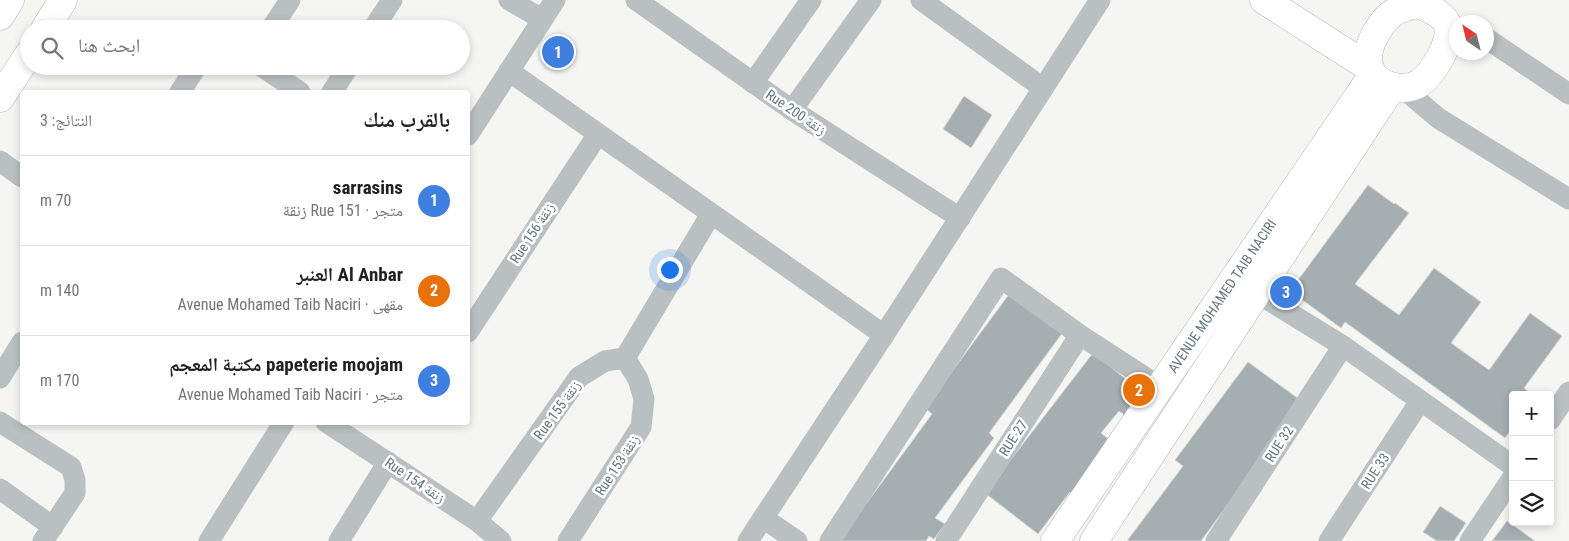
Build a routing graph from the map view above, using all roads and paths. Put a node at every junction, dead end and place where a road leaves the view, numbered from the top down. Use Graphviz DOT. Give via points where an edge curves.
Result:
graph roads {
  1 [pos="10,0"];
  2 [pos="63,0"];
  3 [pos="290,0"];
  4 [pos="392,0"];
  5 [pos="508,0"];
  6 [pos="555,0"];
  7 [pos="636,0"];
  8 [pos="811,0"];
  9 [pos="872,0"];
  10 [pos="921,0"];
  11 [pos="1100,0"];
  12 [pos="1264,0"];
  13 [pos="1410,3"];
  14 [pos="0,16"];
  15 [pos="1449,18"];
  16 [pos="542,19"];
  17 [pos="51,20"];
  18 [pos="277,20"];
  19 [pos="379,20"];
  20 [pos="1449,35"];
  21 [pos="1494,43"];
  22 [pos="20,68"];
  23 [pos="509,71"];
  24 [pos="191,75"];
  25 [pos="275,75"];
  26 [pos="343,75"];
  27 [pos="1385,80"];
  28 [pos="753,83"];
  29 [pos="1043,88"];
  30 [pos="181,90"];
  31 [pos="297,90"];
  32 [pos="333,90"];
  33 [pos="1569,94"];
  34 [pos="0,98"];
  35 [pos="792,110"];
  36 [pos="470,132"];
  37 [pos="598,134"];
  38 [pos="0,161"];
  39 [pos="20,176"];
  40 [pos="1569,199"];
  41 [pos="711,214"];
  42 [pos="960,218"];
  43 [pos="1234,278"];
  44 [pos="1257,293"];
  45 [pos="471,321"];
  46 [pos="884,335"];
  47 [pos="1080,335"];
  48 [pos="20,345"];
  49 [pos="1343,346"];
  50 [pos="625,358"];
  51 [pos="0,378"];
  52 [pos="1160,387"];
  53 [pos="1569,392"];
  54 [pos="1420,401"];
  55 [pos="1554,414"];
  56 [pos="0,422"];
  57 [pos="282,425"];
  58 [pos="331,425"];
  59 [pos="388,462"];
  60 [pos="1509,463"];
  61 [pos="1510,481"];
  62 [pos="0,489"];
  63 [pos="763,518"];
  64 [pos="477,521"];
  65 [pos="48,534"];
  66 [pos="209,541"];
  67 [pos="339,541"];
  68 [pos="501,541"];
  69 [pos="568,541"];
  70 [pos="748,541"];
  71 [pos="797,541"];
  72 [pos="830,541"];
  73 [pos="946,541"];
  74 [pos="1055,541"];
  75 [pos="1094,541"];
  76 [pos="1216,541"];
  77 [pos="1329,541"];
  78 [pos="1470,541"];
  1 -- 14 [label="street"];
  2 -- 17 [label="street"];
  3 -- 18 [label="street"];
  4 -- 19 [label="street"];
  5 -- 16 [label="street"];
  6 -- 16 [label="street"];
  7 -- 28 [label="street, Rue 200 زنقة"];
  8 -- 28 [label="street"];
  9 -- 35 [label="street"];
  10 -- 29 [label="street"];
  11 -- 29 [label="street"];
  12 -- 27 [label="street"];
  13 -- 15 [label="street"];
  13 -- 27 [label="street" via="1392,13 1379,28 1369,48 1367,62"];
  16 -- 23 [label="street"];
  20 -- 27 [label="street" via="1434,67 1419,83"];
  21 -- 33 [label="street"];
  22 -- 34 [label="street"];
  23 -- 36 [label="street"];
  23 -- 37 [label="street"];
  24 -- 30 [label="street"];
  25 -- 31 [label="street"];
  26 -- 32 [label="street"];
  27 -- 40 [label="street" via="1438,118"];
  27 -- 43 [label="street, AVENUE MOHAMED TAIB NACIRI"];
  27 -- 44 [label="street, AVENUE MOHAMED TAIB NACIRI"];
  28 -- 35 [label="street, Rue 200 زنقة"];
  29 -- 42 [label="street"];
  35 -- 42 [label="street, Rue 200 زنقة"];
  37 -- 41 [label="street"];
  37 -- 45 [label="street, Rue 156 زنقة"];
  38 -- 39 [label="street"];
  41 -- 46 [label="street"];
  41 -- 50 [label="street"];
  42 -- 46 [label="street"];
  43 -- 44 [label="street"];
  43 -- 52 [label="street, AVENUE MOHAMED TAIB NACIRI"];
  44 -- 49 [label="street"];
  44 -- 75 [label="street, AVENUE MOHAMED TAIB NACIRI"];
  46 -- 63 [label="street"];
  47 -- 52 [label="street"];
  47 -- 72 [label="street" via="1002,278"];
  47 -- 73 [label="street, RUE 27"];
  48 -- 51 [label="street"];
  49 -- 54 [label="street"];
  49 -- 76 [label="street, RUE 32"];
  50 -- 64 [label="street, Rue 155 زنقة" via="605,361 579,377"];
  50 -- 69 [label="street, Rue 153 زنقة" via="638,379 644,399 641,427"];
  52 -- 74 [label="street, AVENUE MOHAMED TAIB NACIRI"];
  53 -- 55 [label="street"];
  54 -- 60 [label="street"];
  54 -- 77 [label="street, RUE 33"];
  56 -- 65 [label="street" via="71,467 75,493"];
  57 -- 66 [label="street"];
  58 -- 59 [label="street, Rue 154 زنقة"];
  59 -- 64 [label="street, Rue 154 زنقة"];
  59 -- 67 [label="street"];
  61 -- 78 [label="street"];
  62 -- 65 [label="street"];
  63 -- 70 [label="street"];
  63 -- 71 [label="street"];
  64 -- 68 [label="street, Rue 154 زنقة"];
}
